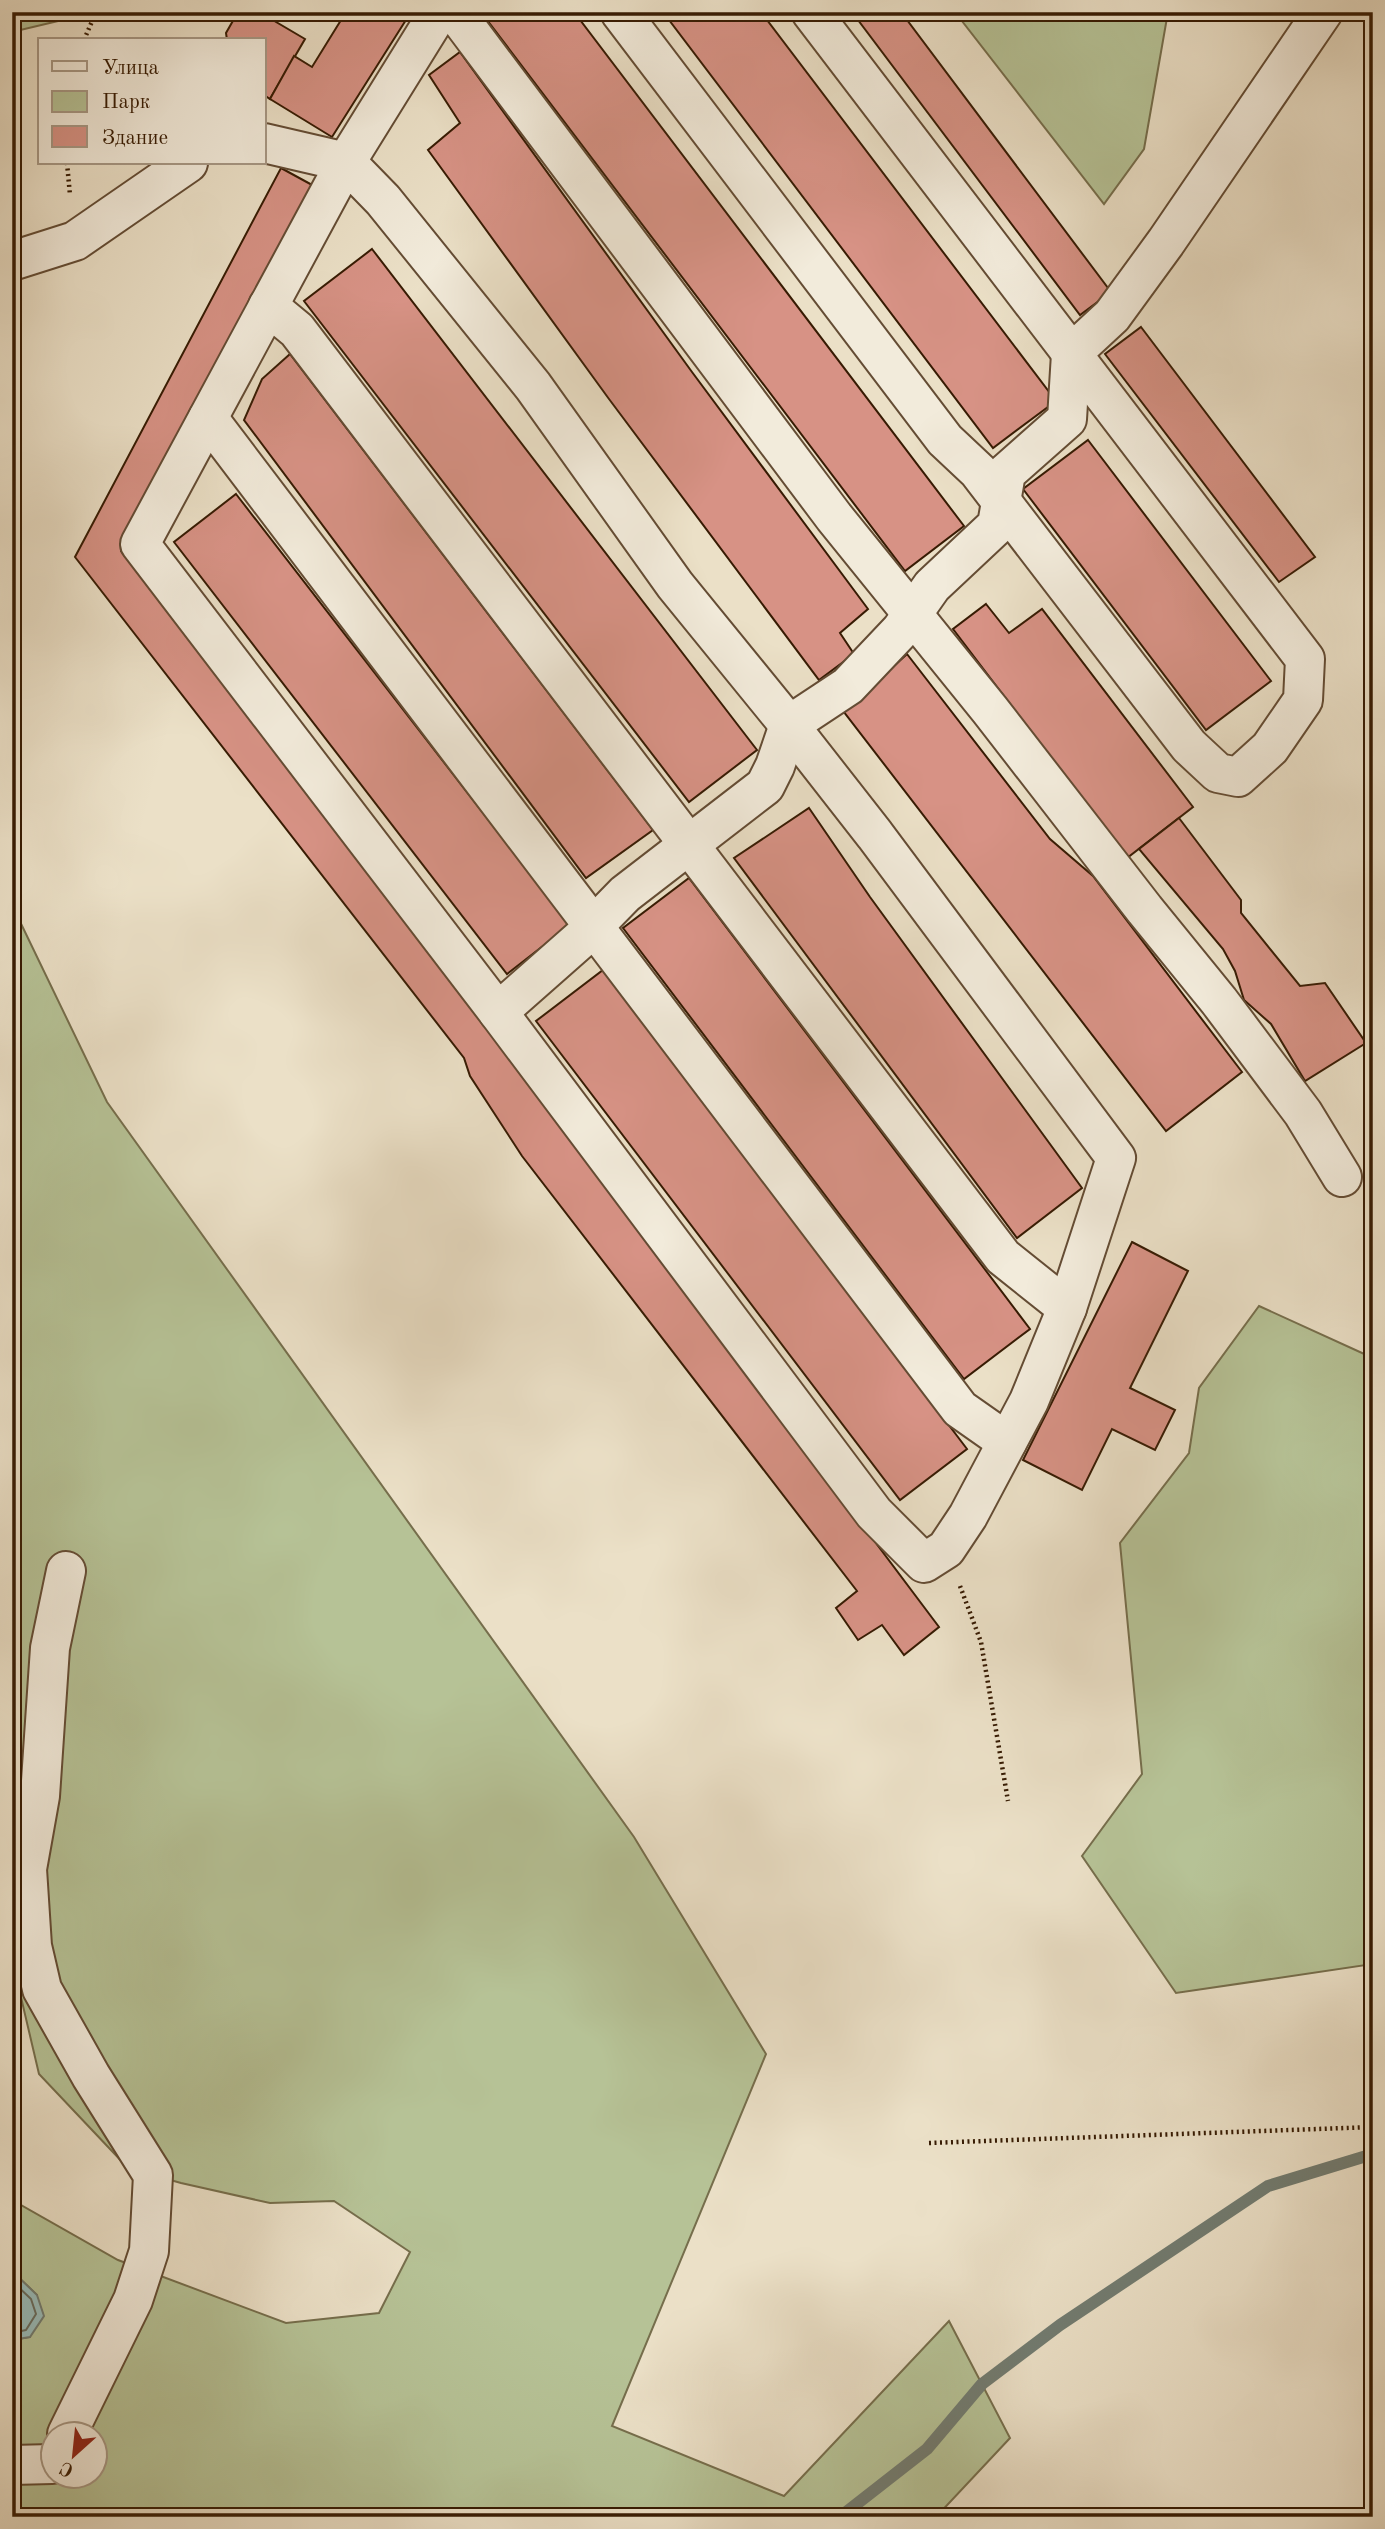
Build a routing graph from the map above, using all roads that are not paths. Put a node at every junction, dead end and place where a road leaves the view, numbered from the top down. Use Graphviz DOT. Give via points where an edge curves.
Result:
graph roads {
  1 [pos="439,12"];
  2 [pos="455,12"];
  3 [pos="620,12"];
  4 [pos="811,12"];
  5 [pos="1323,12"];
  6 [pos="266,143"];
  7 [pos="346,162"];
  8 [pos="187,164"];
  9 [pos="12,261"];
  10 [pos="268,306"];
  11 [pos="1071,355"];
  12 [pos="208,418"];
  13 [pos="1001,500"];
  14 [pos="912,613"];
  15 [pos="789,725"];
  16 [pos="689,845"];
  17 [pos="593,927"];
  18 [pos="498,1012"];
  19 [pos="1342,1177"];
  20 [pos="1067,1308"];
  21 [pos="1007,1442"];
  22 [pos="66,1571"];
  23 [pos="74,2420"];
  24 [pos="38,2464"];
  25 [pos="12,2465"];
  1 -- 7 [label="street"];
  2 -- 14 [label="street" via="834,517"];
  3 -- 13 [label="street" via="945,440"];
  4 -- 11 [label="street"];
  5 -- 11 [label="street" via="1112,316"];
  6 -- 7 [label="street"];
  7 -- 10 [label="street"];
  7 -- 15 [label="street" via="383,200 533,386 675,585"];
  8 -- 9 [label="street" via="75,241"];
  10 -- 12 [label="street"];
  10 -- 16 [label="street" via="297,330"];
  11 -- 13 [label="street" via="1067,419 1006,473"];
  11 -- 13 [label="street" via="1305,659 1303,700 1270,748 1238,777 1218,773 1189,746"];
  12 -- 17 [label="street"];
  12 -- 18 [label="street" via="140,544"];
  13 -- 14 [label="street" via="997,524 932,586"];
  14 -- 15 [label="street" via="848,686"];
  14 -- 19 [label="street" via="1219,1001 1303,1113"];
  15 -- 16 [label="street" via="765,786"];
  15 -- 20 [label="street" via="1116,1158"];
  16 -- 17 [label="street" via="625,894"];
  16 -- 20 [label="street" via="1003,1257"];
  17 -- 18 [label="street"];
  17 -- 21 [label="street" via="960,1409"];
  18 -- 21 [label="street" via="874,1513 924,1563 946,1549"];
  20 -- 21 [label="street"];
  22 -- 23 [label="street" via="50,1648 40,1796 27,1868 32,1946 42,1989 153,2175 149,2251 133,2300"];
  24 -- 25 [label="street"];
}
